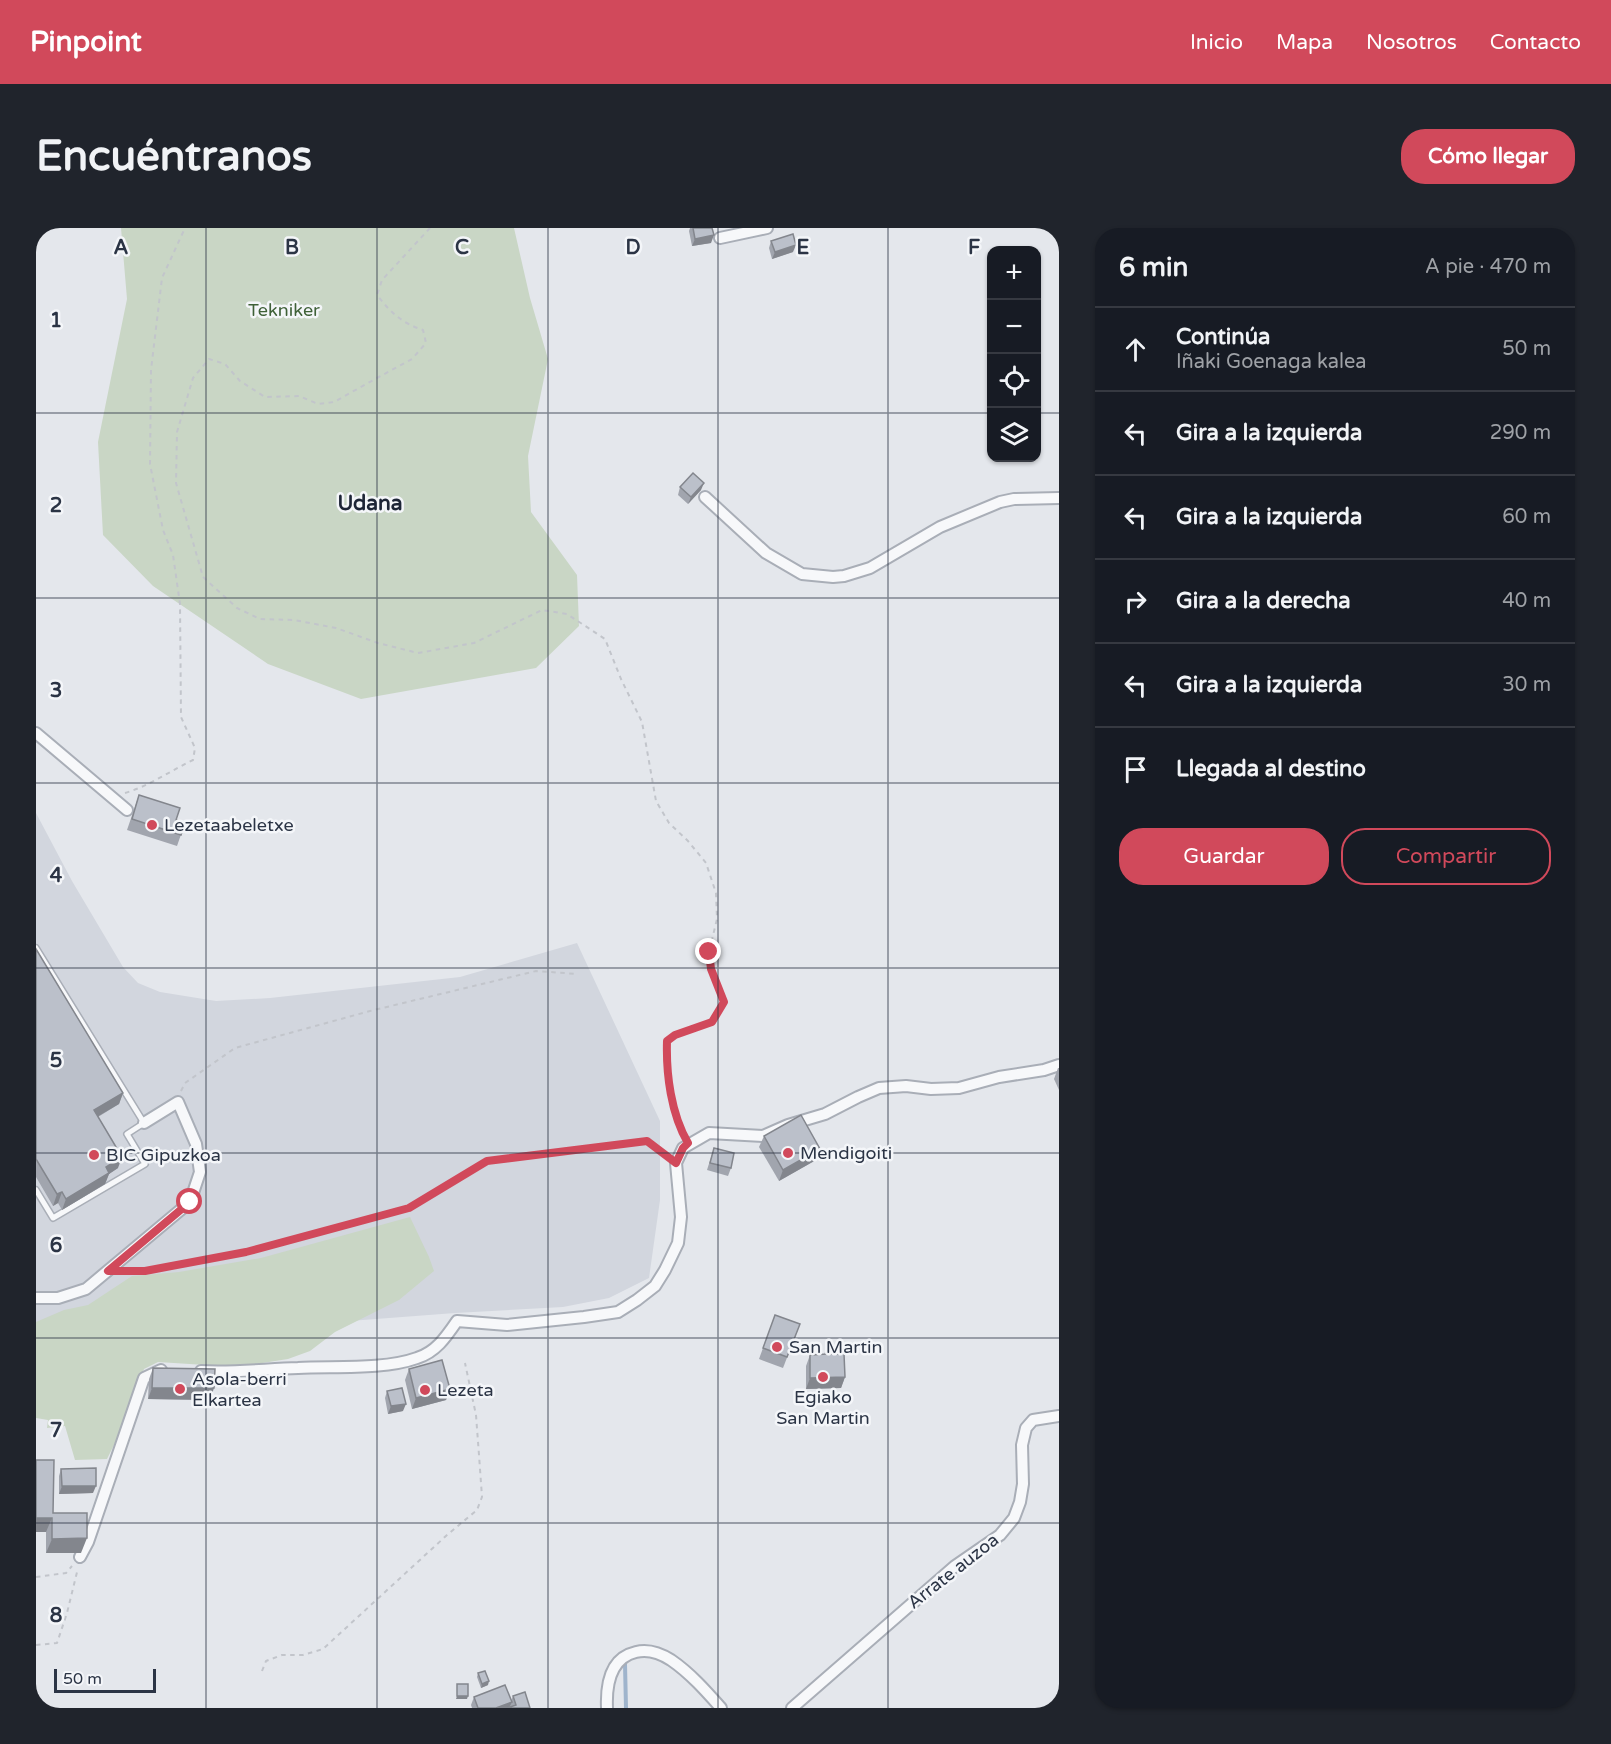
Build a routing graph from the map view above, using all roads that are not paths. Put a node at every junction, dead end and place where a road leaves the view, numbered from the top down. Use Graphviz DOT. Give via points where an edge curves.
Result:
graph roads {
  1 [pos="767,228"];
  2 [pos="720,238"];
  3 [pos="705,497"];
  4 [pos="1059,498"];
  5 [pos="36,733"];
  6 [pos="127,810"];
  7 [pos="36,948"];
  8 [pos="1059,1065"];
  9 [pos="144,1123"];
  10 [pos="36,1190"];
  11 [pos="36,1298"];
  12 [pos="1059,1416"];
  13 [pos="80,1557"];
  14 [pos="607,1708"];
  15 [pos="721,1708"];
  16 [pos="792,1708"];
  1 -- 2 [label="street"];
  3 -- 4 [label="street" via="766,553 802,574 833,577 870,568 940,527 1000,502"];
  5 -- 6 [label="street"];
  7 -- 9 [label="lane"];
  8 -- 13 [label="street" via="959,1088 879,1088 825,1114 763,1136 709,1133 688,1143 676,1163 681,1216 678,1243 655,1286 618,1311 507,1324 457,1321 442,1344 418,1358 373,1366 225,1373 158,1370 144,1378"];
  9 -- 10 [label="lane" via="128,1134 145,1164 53,1218"];
  9 -- 11 [label="street" via="178,1102 196,1144 200,1172 190,1202 86,1289 58,1298"];
  12 -- 16 [label="street, Arrate auzoa" via="1033,1420 1026,1428 1020,1502 1014,1518 1000,1535 955,1566"];
  14 -- 15 [label="street" via="606,1695 616,1663 625,1655 641,1651 652,1651 671,1660"];
}
